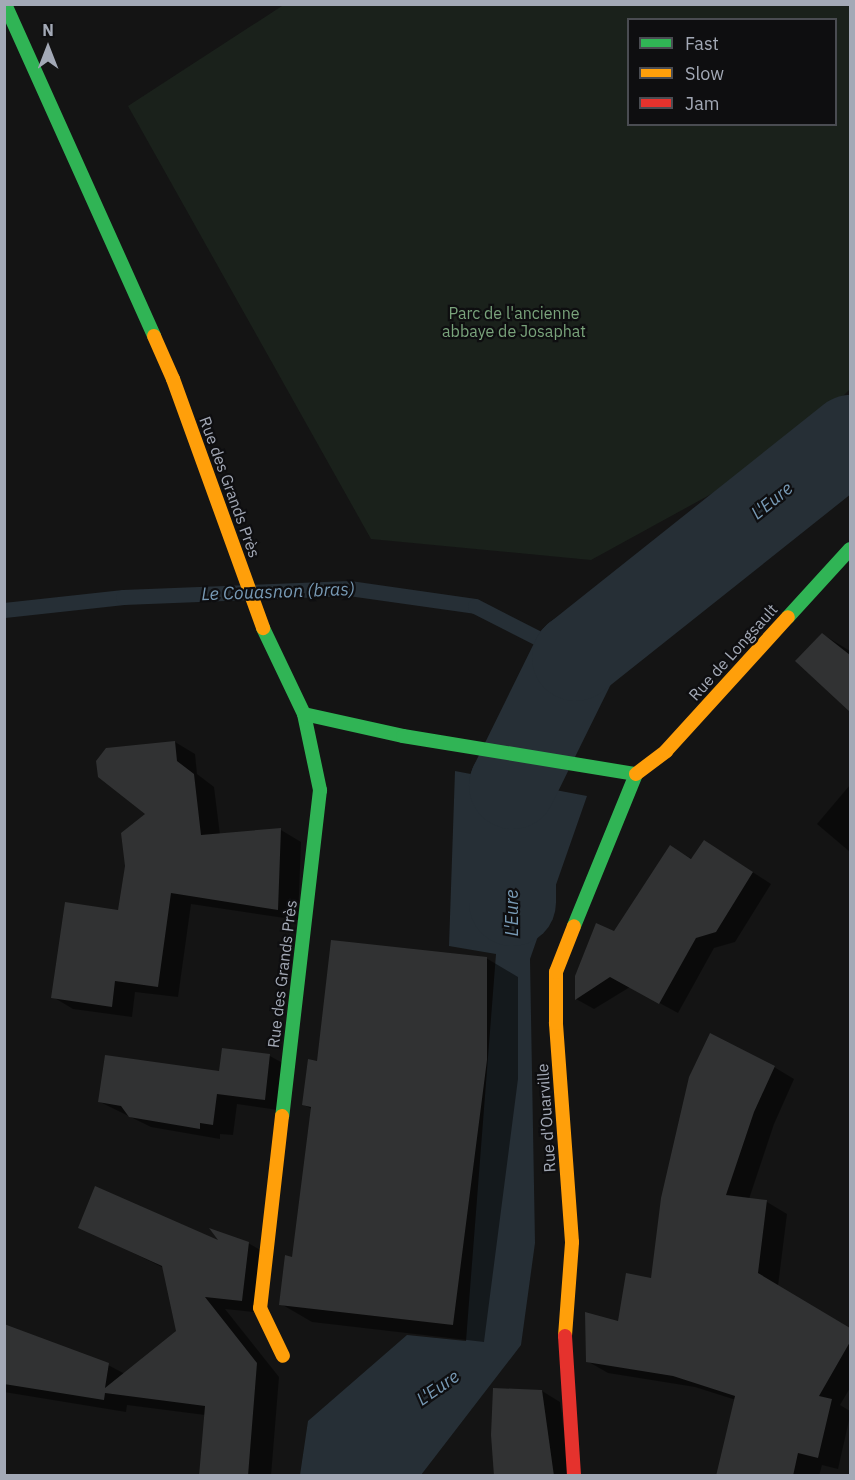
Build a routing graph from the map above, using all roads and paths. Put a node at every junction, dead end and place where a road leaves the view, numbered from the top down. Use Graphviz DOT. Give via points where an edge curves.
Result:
graph roads {
  1 [pos="5,4"];
  2 [pos="850,549"];
  3 [pos="304,714"];
  4 [pos="636,774"];
  5 [pos="283,1356"];
  6 [pos="574,1476"];
  1 -- 3 [label="street, Rue des Grands Près" via="173,380 269,643"];
  2 -- 4 [label="street, Rue de Longsault" via="666,751"];
  3 -- 4 [label="street" via="403,736"];
  3 -- 5 [label="street, Rue des Grands Près" via="320,790 260,1308"];
  4 -- 6 [label="street, Rue d'Ouarville" via="556,972 556,1023 572,1242 565,1330"];
}
